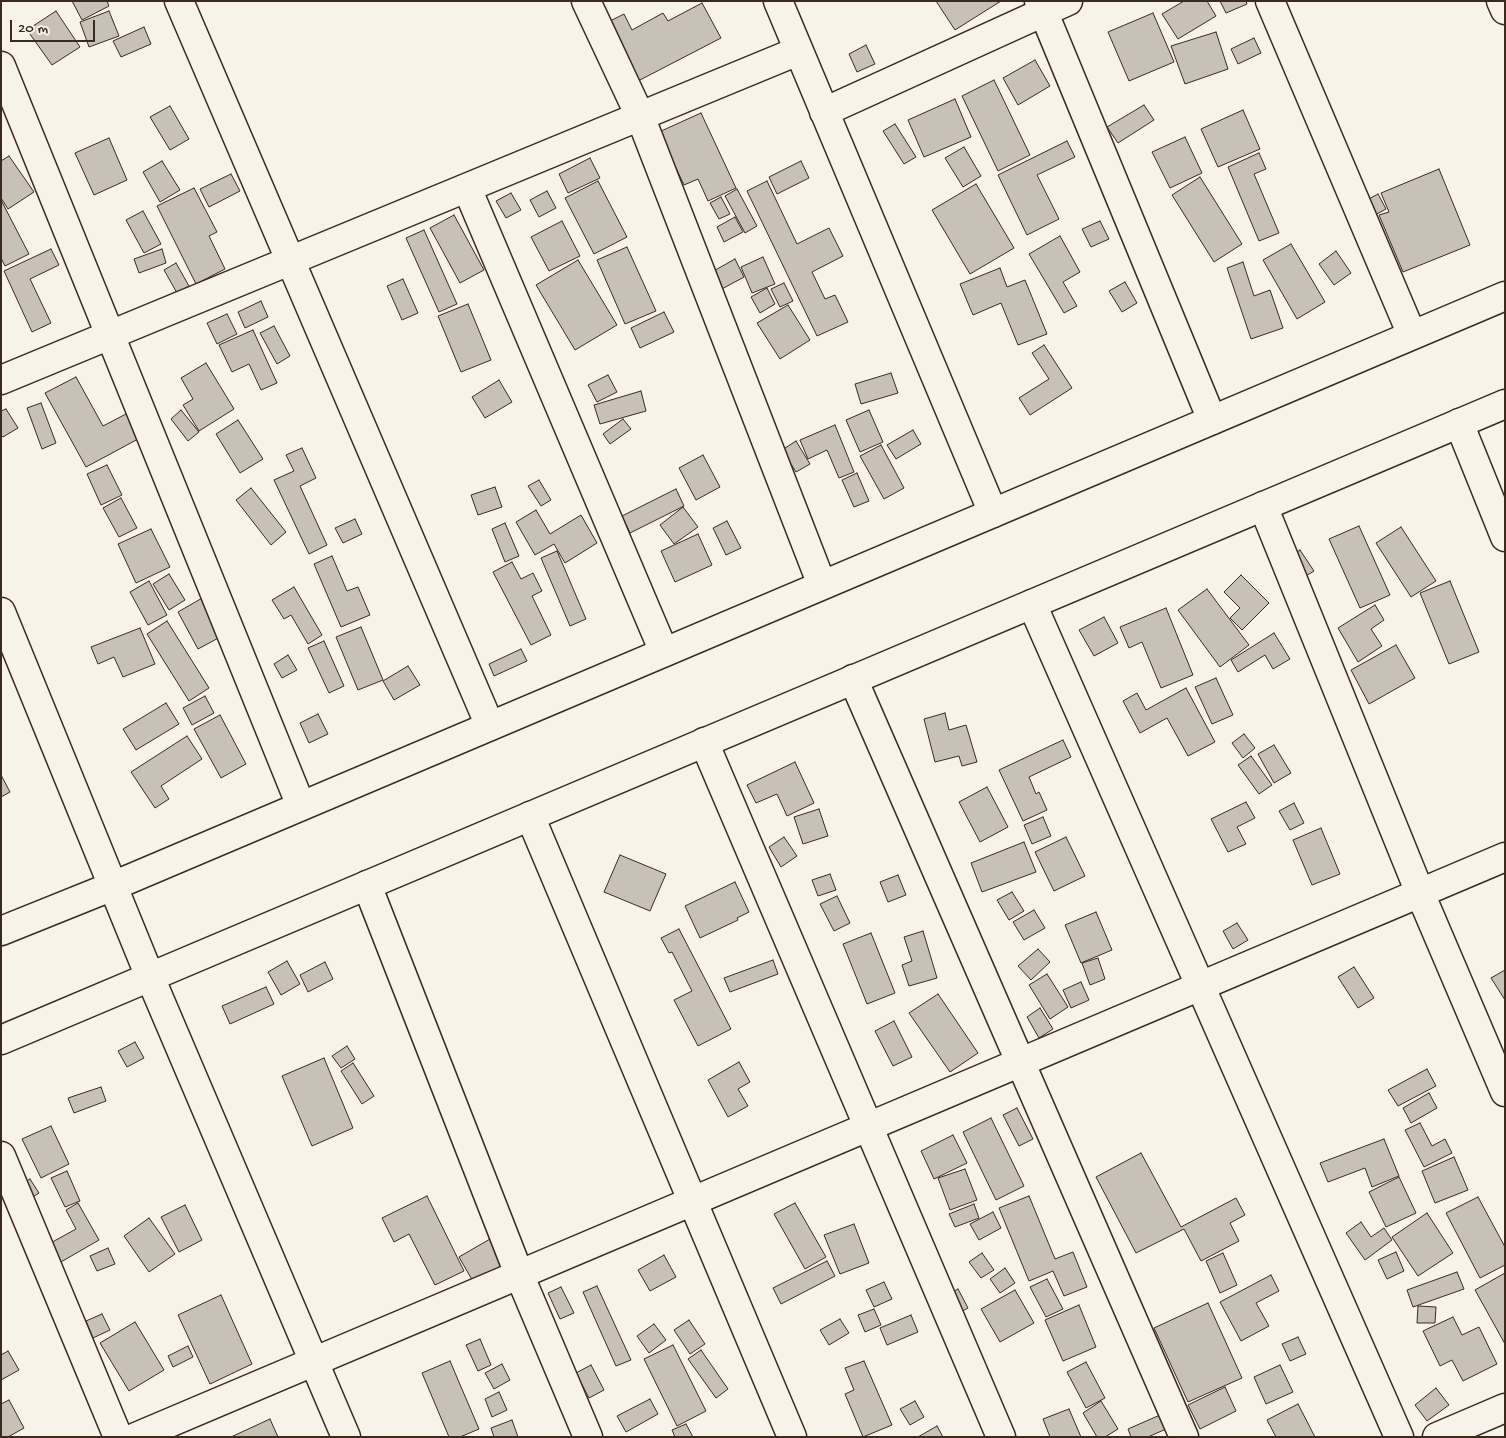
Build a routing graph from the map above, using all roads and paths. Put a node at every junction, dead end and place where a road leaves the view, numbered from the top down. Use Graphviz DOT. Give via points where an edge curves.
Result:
graph roads {
  1 [pos="180,1"];
  2 [pos="586,1"];
  3 [pos="778,1"];
  4 [pos="1068,1"];
  5 [pos="1270,1"];
  6 [pos="1501,1"];
  7 [pos="1041,6"];
  8 [pos="1505,10"];
  9 [pos="798,51"];
  10 [pos="1,66"];
  11 [pos="824,112"];
  12 [pos="640,116"];
  13 [pos="467,188"];
  14 [pos="290,261"];
  15 [pos="1505,296"];
  16 [pos="1412,335"];
  17 [pos="110,336"];
  18 [pos="1,380"];
  19 [pos="1505,404"];
  20 [pos="1212,420"];
  21 [pos="1459,423"];
  22 [pos="1263,506"];
  23 [pos="993,513"];
  24 [pos="1505,537"];
  25 [pos="822,585"];
  26 [pos="1032,604"];
  27 [pos="1,612"];
  28 [pos="664,652"];
  29 [pos="853,679"];
  30 [pos="490,726"];
  31 [pos="704,742"];
  32 [pos="301,806"];
  33 [pos="530,816"];
  34 [pos="1505,857"];
  35 [pos="367,885"];
  36 [pos="113,886"];
  37 [pos="1420,892"];
  38 [pos="1,931"];
  39 [pos="150,977"];
  40 [pos="1201,985"];
  41 [pos="1,1040"];
  42 [pos="1020,1062"];
  43 [pos="1505,1092"];
  44 [pos="868,1126"];
  45 [pos="1,1156"];
  46 [pos="692,1201"];
  47 [pos="519,1274"];
  48 [pos="314,1361"];
  49 [pos="1505,1408"];
  50 [pos="118,1437"];
  51 [pos="136,1437"];
  52 [pos="346,1437"];
  53 [pos="588,1437"];
  54 [pos="792,1437"];
  55 [pos="1000,1437"];
  56 [pos="1184,1437"];
  57 [pos="1400,1437"];
  58 [pos="1437,1437"];
  1 -- 14 [label="street"];
  2 -- 12 [label="street"];
  3 -- 9 [label="street"];
  4 -- 7 [label="street"];
  5 -- 16 [label="street"];
  6 -- 8 [label="street"];
  7 -- 11 [label="street"];
  7 -- 20 [label="street"];
  9 -- 11 [label="street"];
  9 -- 12 [label="street"];
  10 -- 17 [label="street"];
  11 -- 23 [label="street"];
  12 -- 13 [label="street"];
  12 -- 25 [label="street"];
  13 -- 14 [label="street"];
  13 -- 28 [label="street"];
  14 -- 17 [label="street"];
  14 -- 30 [label="street"];
  15 -- 16 [label="street"];
  16 -- 20 [label="street"];
  17 -- 18 [label="street"];
  17 -- 32 [label="street"];
  19 -- 21 [label="street"];
  20 -- 23 [label="street"];
  21 -- 22 [label="street"];
  21 -- 24 [label="street"];
  22 -- 26 [label="street"];
  22 -- 37 [label="street"];
  23 -- 25 [label="street"];
  25 -- 28 [label="street"];
  26 -- 29 [label="street"];
  26 -- 40 [label="street"];
  27 -- 36 [label="street"];
  28 -- 30 [label="street"];
  29 -- 31 [label="street"];
  29 -- 42 [label="street"];
  30 -- 32 [label="street"];
  31 -- 33 [label="street"];
  31 -- 44 [label="street"];
  32 -- 36 [label="street"];
  33 -- 35 [label="street"];
  33 -- 46 [label="street"];
  34 -- 37 [label="street"];
  35 -- 39 [label="street"];
  35 -- 47 [label="street"];
  36 -- 38 [label="street"];
  36 -- 39 [label="street"];
  37 -- 40 [label="street"];
  37 -- 43 [label="street"];
  39 -- 41 [label="street"];
  39 -- 48 [label="street"];
  40 -- 42 [label="street"];
  40 -- 57 [label="street"];
  42 -- 44 [label="street"];
  42 -- 56 [label="street"];
  44 -- 46 [label="street"];
  44 -- 55 [label="street"];
  45 -- 50 [label="street"];
  46 -- 47 [label="street"];
  46 -- 54 [label="street"];
  47 -- 48 [label="street"];
  47 -- 53 [label="street"];
  48 -- 51 [label="street"];
  48 -- 52 [label="street"];
  49 -- 58 [label="street"];
}
